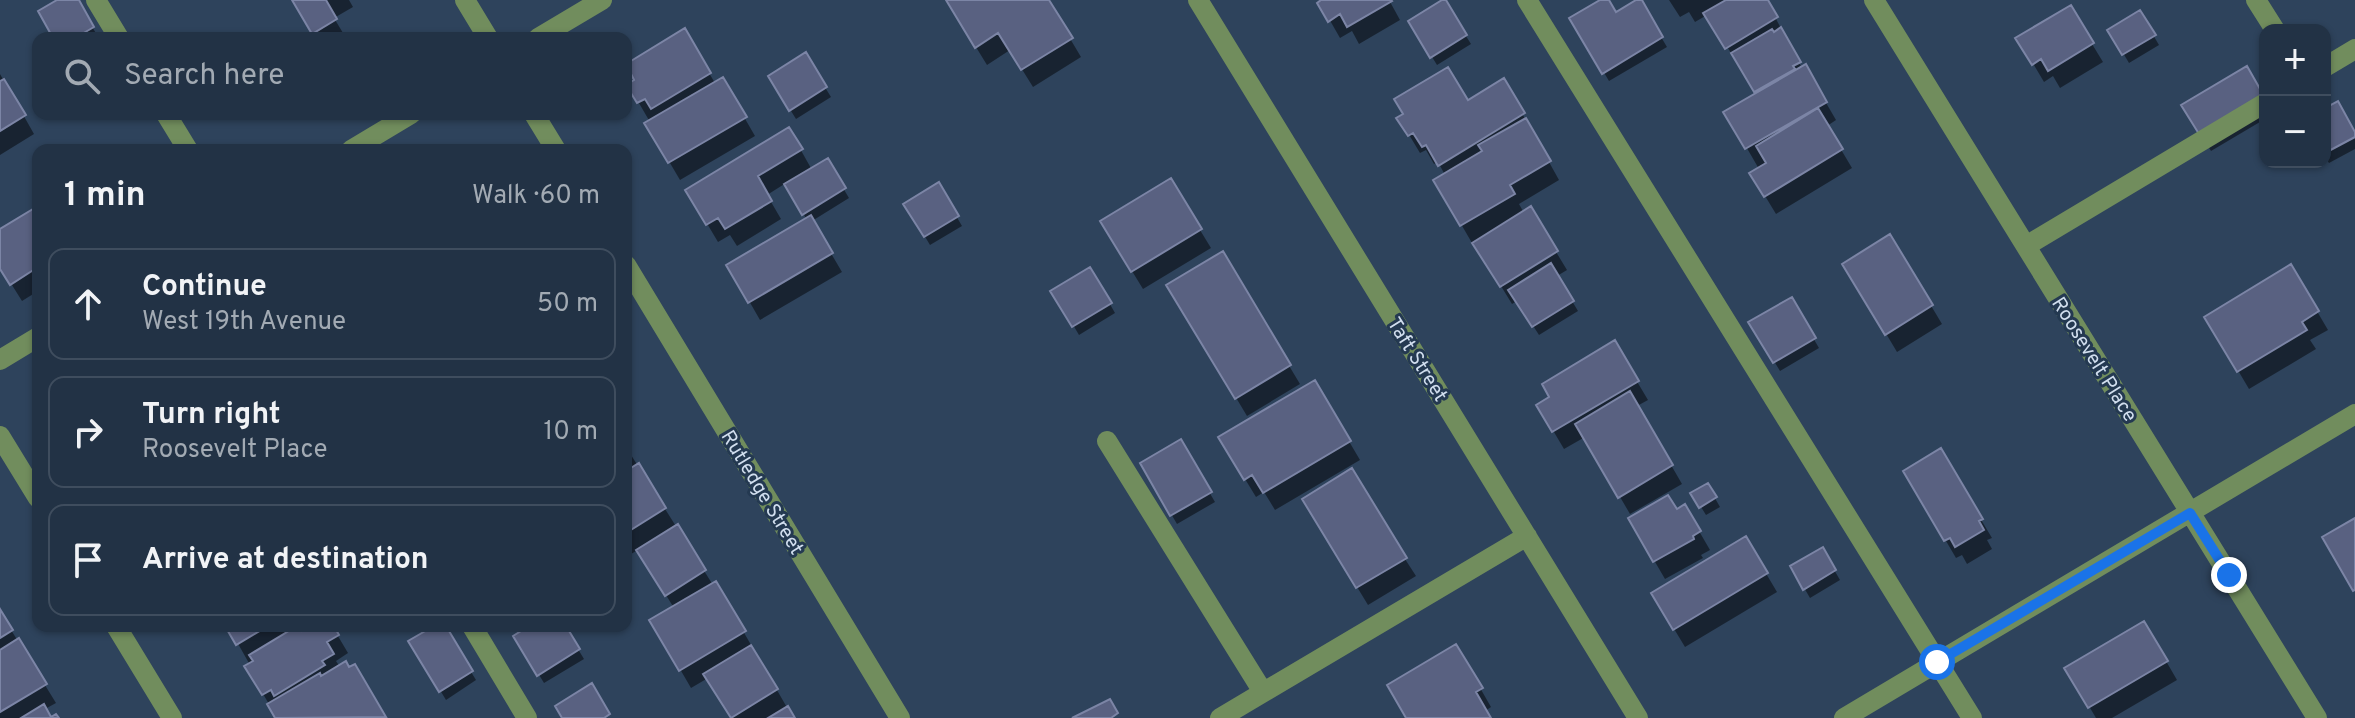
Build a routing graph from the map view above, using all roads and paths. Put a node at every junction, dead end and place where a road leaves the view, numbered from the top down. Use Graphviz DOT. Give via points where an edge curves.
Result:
graph roads {
  1 [pos="96,0"];
  2 [pos="465,0"];
  3 [pos="602,0"];
  4 [pos="1198,0"];
  5 [pos="1527,0"];
  6 [pos="1874,0"];
  7 [pos="2256,0"];
  8 [pos="2271,24"];
  9 [pos="115,32"];
  10 [pos="484,32"];
  11 [pos="548,32"];
  12 [pos="2355,49"];
  13 [pos="2331,63"];
  14 [pos="2259,107"];
  15 [pos="170,120"];
  16 [pos="401,120"];
  17 [pos="538,120"];
  18 [pos="184,144"];
  19 [pos="361,144"];
  20 [pos="552,144"];
  21 [pos="2026,246"];
  22 [pos="632,275"];
  23 [pos="32,341"];
  24 [pos="0,360"];
  25 [pos="2355,414"];
  26 [pos="0,436"];
  27 [pos="1107,441"];
  28 [pos="32,488"];
  29 [pos="2190,513"];
  30 [pos="1527,536"];
  31 [pos="120,632"];
  32 [pos="476,632"];
  33 [pos="1937,662"];
  34 [pos="1263,692"];
  35 [pos="172,718"];
  36 [pos="527,718"];
  37 [pos="900,718"];
  38 [pos="1220,718"];
  39 [pos="1638,718"];
  40 [pos="1844,718"];
  41 [pos="1972,718"];
  42 [pos="2317,718"];
  1 -- 9 [label="street"];
  2 -- 10 [label="street"];
  3 -- 11 [label="street"];
  4 -- 30 [label="street, Taft Street"];
  5 -- 33 [label="street"];
  6 -- 21 [label="street, Roosevelt Place"];
  7 -- 8 [label="street"];
  12 -- 13 [label="street"];
  14 -- 21 [label="street"];
  15 -- 18 [label="street"];
  16 -- 19 [label="street"];
  17 -- 20 [label="street"];
  21 -- 29 [label="street, Roosevelt Place"];
  22 -- 37 [label="street, Rutledge Street"];
  23 -- 24 [label="street"];
  25 -- 29 [label="street"];
  26 -- 28 [label="street"];
  27 -- 34 [label="street"];
  29 -- 33 [label="street"];
  29 -- 42 [label="street, Roosevelt Place"];
  30 -- 34 [label="street"];
  30 -- 39 [label="street, Taft Street"];
  31 -- 35 [label="street"];
  32 -- 36 [label="street"];
  33 -- 40 [label="street"];
  33 -- 41 [label="street"];
  34 -- 38 [label="street"];
}
